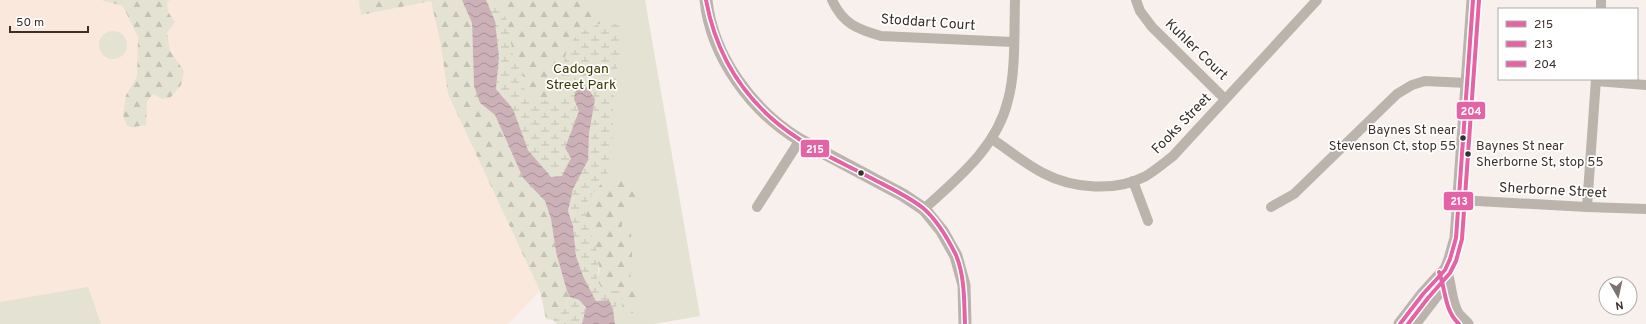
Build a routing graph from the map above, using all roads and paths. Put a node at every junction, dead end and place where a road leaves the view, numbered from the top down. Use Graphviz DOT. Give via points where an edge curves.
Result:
graph roads {
  1 [pos="706,0"];
  2 [pos="832,0"];
  3 [pos="1015,0"];
  4 [pos="1136,0"];
  5 [pos="1317,0"];
  6 [pos="1473,0"];
  7 [pos="1013,42"];
  8 [pos="1596,80"];
  9 [pos="1467,83"];
  10 [pos="1646,85"];
  11 [pos="1225,99"];
  12 [pos="992,139"];
  13 [pos="800,140"];
  14 [pos="1133,181"];
  15 [pos="1459,200"];
  16 [pos="757,207"];
  17 [pos="1271,207"];
  18 [pos="1587,207"];
  19 [pos="1646,209"];
  20 [pos="924,210"];
  21 [pos="1148,221"];
  22 [pos="1445,270"];
  23 [pos="964,324"];
  24 [pos="1400,324"];
  25 [pos="1414,324"];
  26 [pos="1467,324"];
  1 -- 13 [label="street" via="715,36 738,81 769,118"];
  2 -- 7 [label="street, Stoddart Court" via="848,23 881,36"];
  3 -- 7 [label="street"];
  4 -- 11 [label="street, Kuhler Court" via="1140,11 1152,26"];
  5 -- 11 [label="street, Fooks Street"];
  6 -- 9 [label="street"];
  7 -- 12 [label="street" via="1012,77 1008,100"];
  8 -- 10 [label="street"];
  8 -- 18 [label="street"];
  9 -- 15 [label="street"];
  9 -- 17 [label="street" via="1425,81 1412,85 1398,94 1294,194"];
  11 -- 14 [label="street, Fooks Street" via="1173,156 1146,176"];
  12 -- 14 [label="street, Fooks Street" via="1042,173 1075,185 1094,186"];
  12 -- 20 [label="street" via="964,172"];
  13 -- 16 [label="street"];
  13 -- 20 [label="street" via="903,195"];
  14 -- 21 [label="street"];
  15 -- 18 [label="street, Sherborne Street"];
  15 -- 22 [label="street" via="1456,238"];
  18 -- 19 [label="street, Sherborne Street"];
  20 -- 23 [label="street" via="942,231 956,256 964,285"];
  22 -- 24 [label="street"];
  22 -- 25 [label="street" via="1437,294"];
  22 -- 26 [label="street" via="1458,315"];
}
